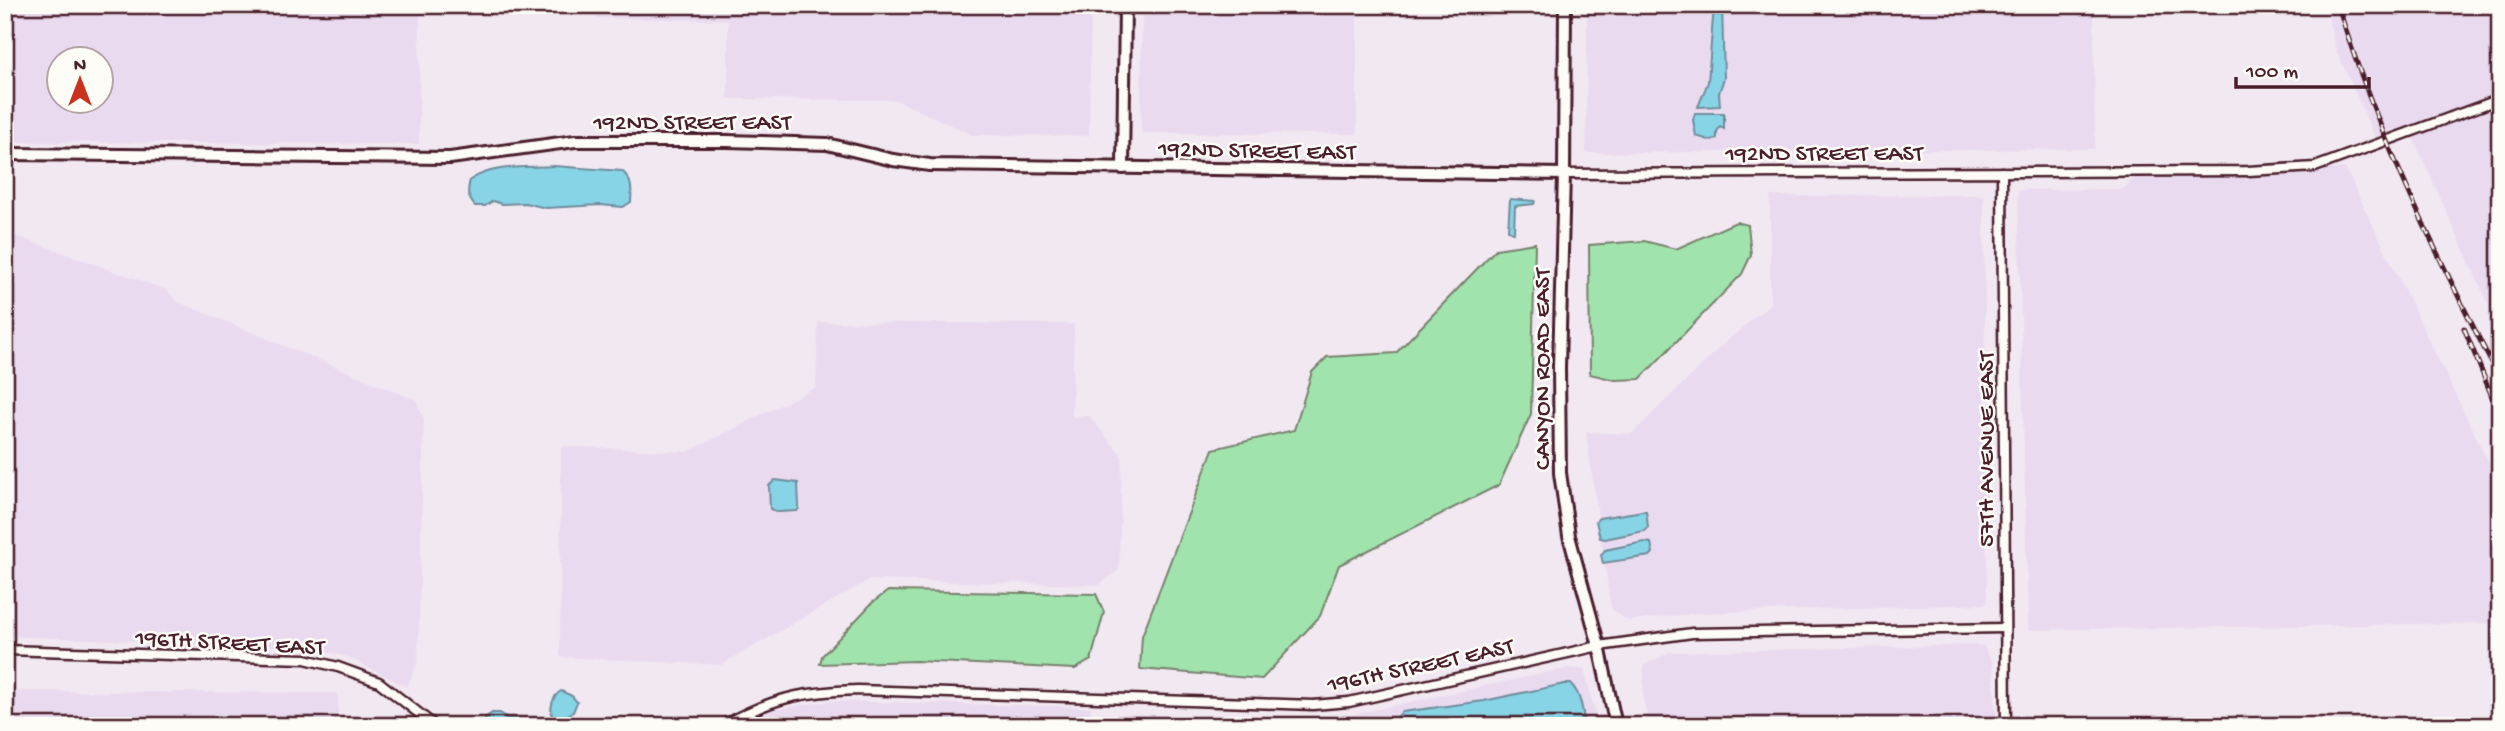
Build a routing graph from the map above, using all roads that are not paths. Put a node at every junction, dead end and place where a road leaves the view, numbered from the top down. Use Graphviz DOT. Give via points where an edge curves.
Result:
graph roads {
  1 [pos="1125,5"];
  2 [pos="1565,5"];
  3 [pos="2500,99"];
  4 [pos="5,154"];
  5 [pos="1124,167"];
  6 [pos="2002,172"];
  7 [pos="1564,174"];
  8 [pos="2005,628"];
  9 [pos="1599,646"];
  10 [pos="5,650"];
  11 [pos="435,726"];
  12 [pos="720,726"];
  13 [pos="1616,726"];
  14 [pos="2006,726"];
  1 -- 5 [label="street"];
  2 -- 7 [label="street, CANYON ROAD EAST"];
  3 -- 6 [label="street, 192ND STREET EAST" via="2315,167"];
  4 -- 5 [label="street, 192ND STREET EAST" via="450,158 575,141 727,141 827,144 930,165"];
  5 -- 7 [label="street, 192ND STREET EAST"];
  6 -- 7 [label="street, 192ND STREET EAST"];
  6 -- 8 [label="street, 57TH AVENUE EAST"];
  7 -- 9 [label="street, CANYON ROAD EAST" via="1560,473 1569,536"];
  8 -- 9 [label="street, 196TH STREET EAST" via="1692,633"];
  8 -- 14 [label="street, 57TH AVENUE EAST"];
  9 -- 12 [label="street, 196TH STREET EAST" via="1349,702 1313,705 858,690 777,699"];
  9 -- 13 [label="street, CANYON ROAD EAST"];
  10 -- 11 [label="street, 196TH STREET EAST" via="304,659 379,682"];
}
